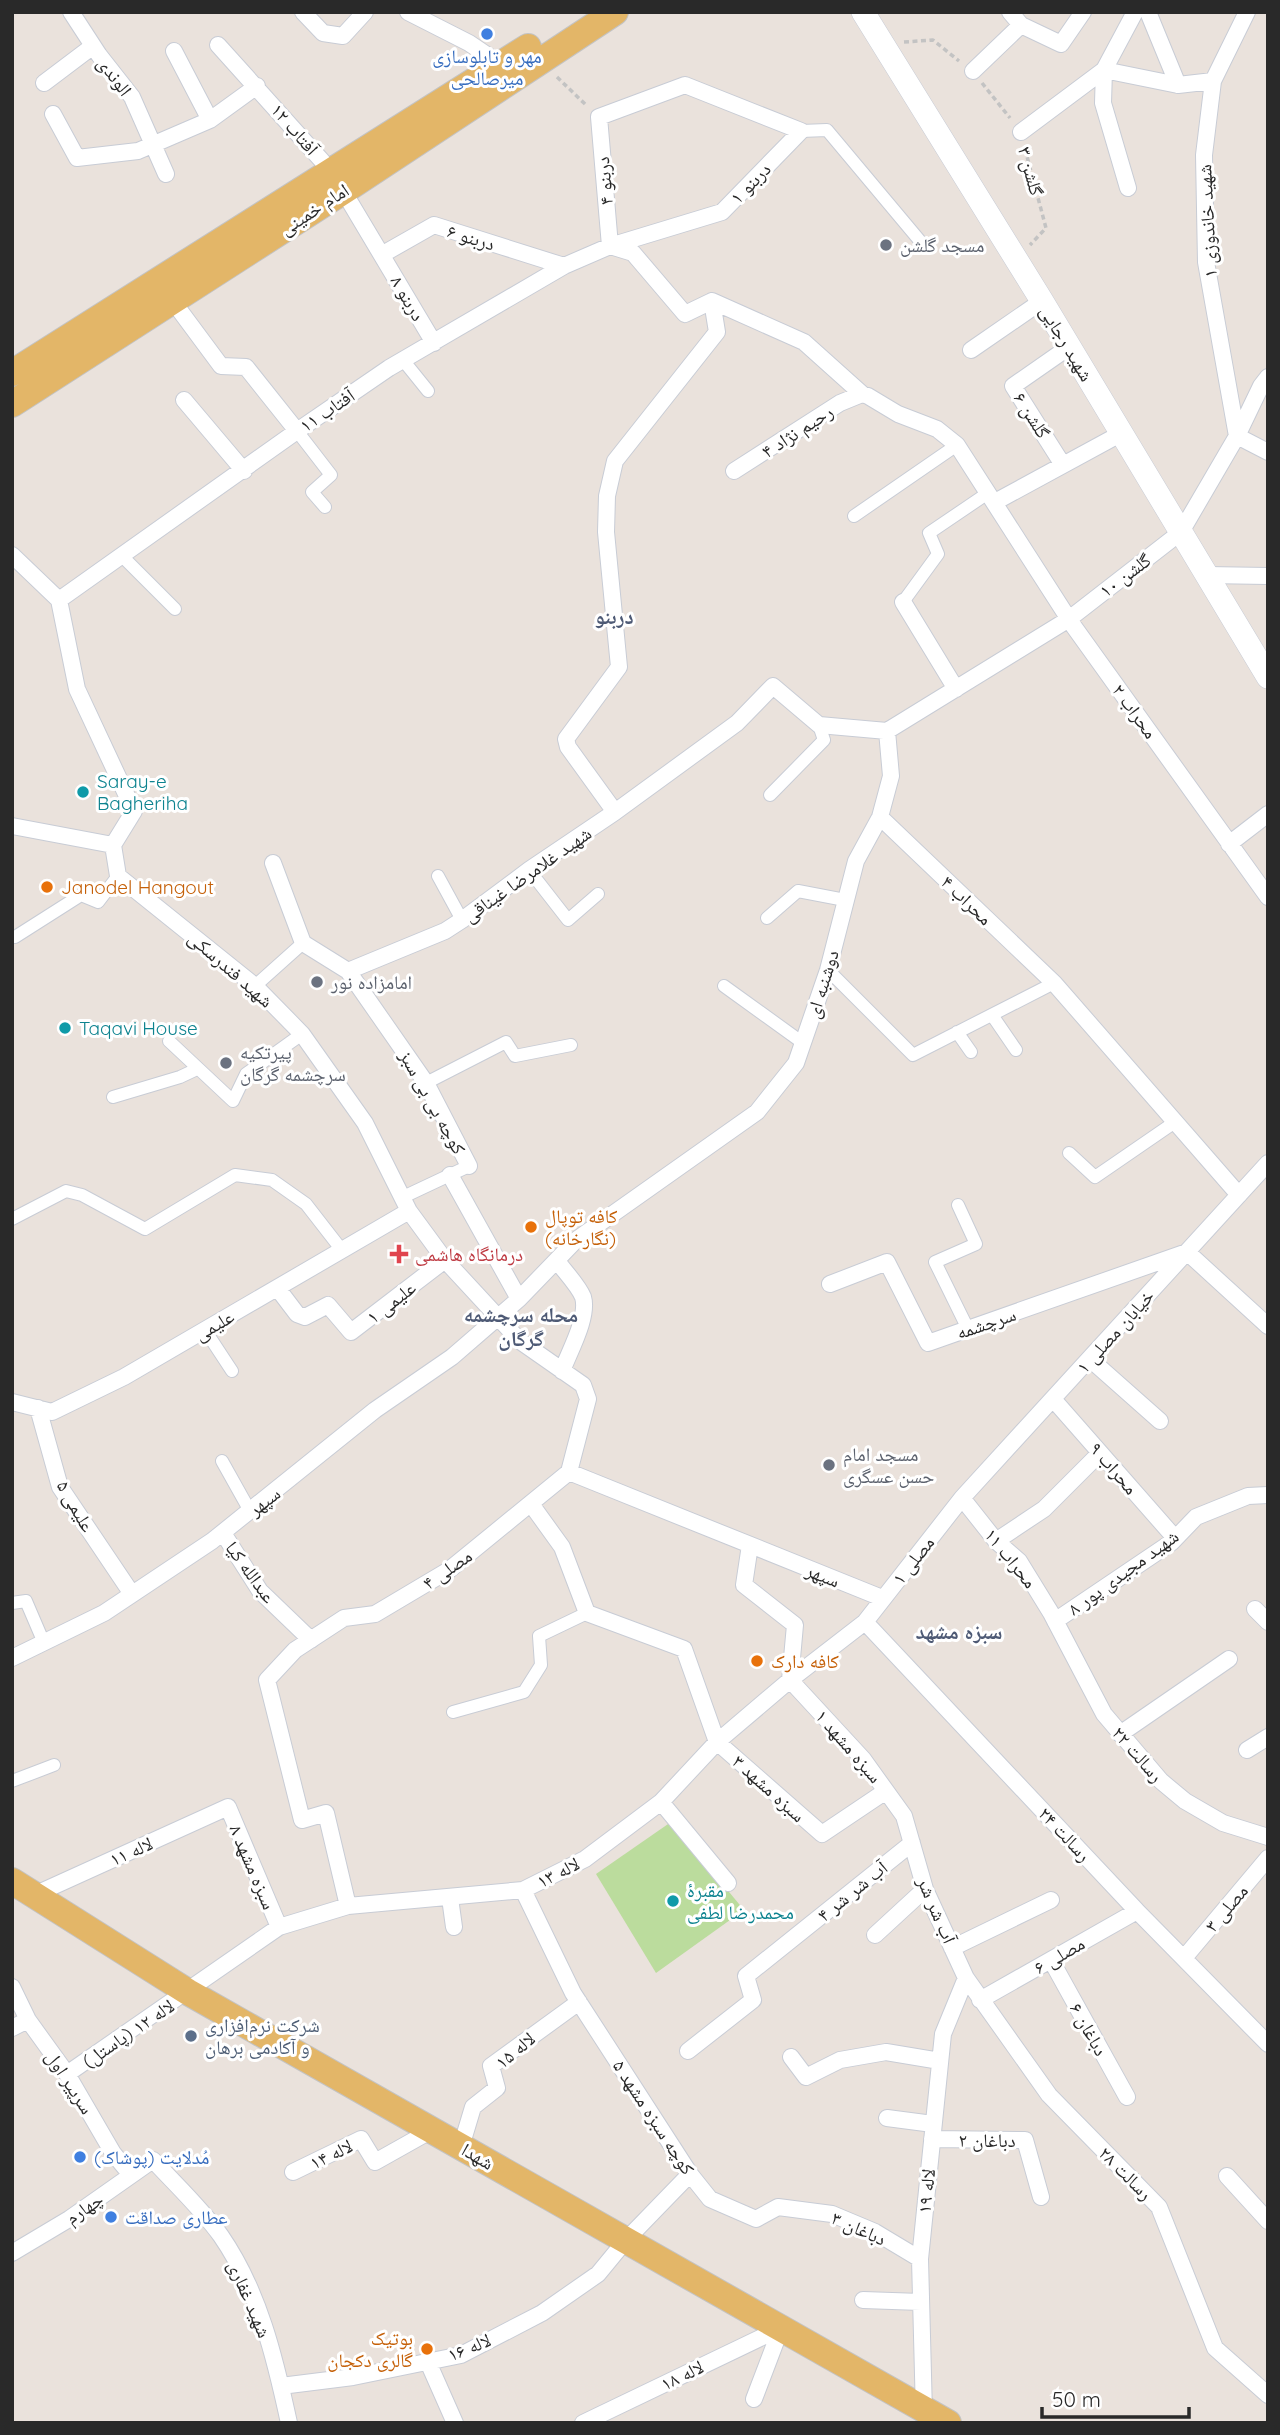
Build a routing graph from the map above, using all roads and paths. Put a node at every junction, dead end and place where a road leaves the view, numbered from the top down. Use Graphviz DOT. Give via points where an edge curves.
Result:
graph roads {
  1 [pos="71,12"];
  2 [pos="303,12"];
  3 [pos="365,12"];
  4 [pos="408,12"];
  5 [pos="583,12"];
  6 [pos="615,12"];
  7 [pos="863,12"];
  8 [pos="1083,12"];
  9 [pos="1135,12"];
  10 [pos="1148,12"];
  11 [pos="1247,12"];
  12 [pos="1015,19"];
  13 [pos="881,43"];
  14 [pos="218,45"];
  15 [pos="93,46"];
  16 [pos="174,51"];
  17 [pos="540,61"];
  18 [pos="508,70"];
  19 [pos="1104,70"];
  20 [pos="973,71"];
  21 [pos="1213,81"];
  22 [pos="44,83"];
  23 [pos="1178,85"];
  24 [pos="257,86"];
  25 [pos="53,114"];
  26 [pos="598,117"];
  27 [pos="210,120"];
  28 [pos="801,131"];
  29 [pos="1021,132"];
  30 [pos="155,144"];
  31 [pos="166,174"];
  32 [pos="339,181"];
  33 [pos="1128,188"];
  34 [pos="920,241"];
  35 [pos="610,246"];
  36 [pos="383,254"];
  37 [pos="1016,260"];
  38 [pos="564,266"];
  39 [pos="173,300"];
  40 [pos="712,301"];
  41 [pos="1042,301"];
  42 [pos="434,343"];
  43 [pos="1069,347"];
  44 [pos="971,350"];
  45 [pos="403,360"];
  46 [pos="12,373"];
  47 [pos="1268,377"];
  48 [pos="428,391"];
  49 [pos="862,394"];
  50 [pos="184,401"];
  51 [pos="12,404"];
  52 [pos="297,430"];
  53 [pos="1122,433"];
  54 [pos="1237,436"];
  55 [pos="957,445"];
  56 [pos="1268,452"];
  57 [pos="1063,465"];
  58 [pos="244,471"];
  59 [pos="734,471"];
  60 [pos="991,498"];
  61 [pos="325,508"];
  62 [pos="854,516"];
  63 [pos="1181,532"];
  64 [pos="12,555"];
  65 [pos="122,556"];
  66 [pos="1206,575"];
  67 [pos="1268,576"];
  68 [pos="59,600"];
  69 [pos="903,602"];
  70 [pos="175,609"];
  71 [pos="1069,619"];
  72 [pos="1268,677"];
  73 [pos="956,689"];
  74 [pos="820,725"];
  75 [pos="887,731"];
  76 [pos="770,795"];
  77 [pos="615,812"];
  78 [pos="1268,814"];
  79 [pos="880,817"];
  80 [pos="12,826"];
  81 [pos="1229,844"];
  82 [pos="113,845"];
  83 [pos="273,863"];
  84 [pos="529,870"];
  85 [pos="118,876"];
  86 [pos="438,876"];
  87 [pos="598,894"];
  88 [pos="1268,897"];
  89 [pos="845,900"];
  90 [pos="767,918"];
  91 [pos="462,920"];
  92 [pos="12,937"];
  93 [pos="303,943"];
  94 [pos="828,970"];
  95 [pos="348,971"];
  96 [pos="1054,984"];
  97 [pos="255,986"];
  98 [pos="724,986"];
  99 [pos="992,1015"];
  100 [pos="957,1032"];
  101 [pos="302,1034"];
  102 [pos="169,1041"];
  103 [pos="803,1043"];
  104 [pos="571,1045"];
  105 [pos="1016,1049"];
  106 [pos="971,1052"];
  107 [pos="197,1069"];
  108 [pos="426,1083"];
  109 [pos="113,1097"];
  110 [pos="1175,1122"];
  111 [pos="1069,1153"];
  112 [pos="1268,1163"];
  113 [pos="469,1166"];
  114 [pos="450,1175"];
  115 [pos="1239,1195"];
  116 [pos="405,1205"];
  117 [pos="958,1205"];
  118 [pos="12,1219"];
  119 [pos="341,1250"];
  120 [pos="1187,1252"];
  121 [pos="444,1261"];
  122 [pos="557,1261"];
  123 [pos="830,1284"];
  124 [pos="278,1289"];
  125 [pos="519,1299"];
  126 [pos="498,1318"];
  127 [pos="1268,1326"];
  128 [pos="968,1329"];
  129 [pos="205,1330"];
  130 [pos="1090,1359"];
  131 [pos="232,1371"];
  132 [pos="562,1371"];
  133 [pos="1053,1399"];
  134 [pos="12,1402"];
  135 [pos="38,1408"];
  136 [pos="1160,1421"];
  137 [pos="1100,1453"];
  138 [pos="222,1461"];
  139 [pos="569,1472"];
  140 [pos="1268,1495"];
  141 [pos="962,1498"];
  142 [pos="531,1504"];
  143 [pos="250,1511"];
  144 [pos="223,1533"];
  145 [pos="1175,1538"];
  146 [pos="996,1541"];
  147 [pos="750,1545"];
  148 [pos="132,1594"];
  149 [pos="883,1598"];
  150 [pos="12,1603"];
  151 [pos="1255,1609"];
  152 [pos="587,1613"];
  153 [pos="1055,1621"];
  154 [pos="865,1622"];
  155 [pos="1268,1622"];
  156 [pos="311,1640"];
  157 [pos="44,1643"];
  158 [pos="12,1658"];
  159 [pos="1229,1659"];
  160 [pos="790,1680"];
  161 [pos="453,1712"];
  162 [pos="1120,1734"];
  163 [pos="1268,1737"];
  164 [pos="717,1742"];
  165 [pos="1247,1750"];
  166 [pos="54,1765"];
  167 [pos="12,1780"];
  168 [pos="886,1791"];
  169 [pos="661,1802"];
  170 [pos="228,1807"];
  171 [pos="904,1816"];
  172 [pos="1268,1837"];
  173 [pos="912,1843"];
  174 [pos="1268,1858"];
  175 [pos="728,1883"];
  176 [pos="23,1888"];
  177 [pos="925,1889"];
  178 [pos="523,1890"];
  179 [pos="450,1898"];
  180 [pos="1051,1900"];
  181 [pos="348,1906"];
  182 [pos="1137,1911"];
  183 [pos="279,1927"];
  184 [pos="454,1927"];
  185 [pos="875,1935"];
  186 [pos="952,1948"];
  187 [pos="1184,1958"];
  188 [pos="1051,1960"];
  189 [pos="966,1979"];
  190 [pos="12,1987"];
  191 [pos="188,1992"];
  192 [pos="576,1997"];
  193 [pos="980,2000"];
  194 [pos="28,2020"];
  195 [pos="12,2028"];
  196 [pos="1268,2044"];
  197 [pos="688,2052"];
  198 [pos="792,2057"];
  199 [pos="940,2061"];
  200 [pos="67,2074"];
  201 [pos="1126,2097"];
  202 [pos="887,2118"];
  203 [pos="432,2130"];
  204 [pos="932,2132"];
  205 [pos="461,2147"];
  206 [pos="153,2160"];
  207 [pos="293,2172"];
  208 [pos="690,2174"];
  209 [pos="131,2175"];
  210 [pos="1227,2176"];
  211 [pos="1041,2197"];
  212 [pos="755,2218"];
  213 [pos="1268,2221"];
  214 [pos="626,2240"];
  215 [pos="12,2253"];
  216 [pos="920,2259"];
  217 [pos="863,2300"];
  218 [pos="921,2302"];
  219 [pos="781,2328"];
  220 [pos="428,2361"];
  221 [pos="281,2386"];
  222 [pos="1268,2395"];
  223 [pos="754,2399"];
  224 [pos="924,2416"];
  225 [pos="289,2423"];
  226 [pos="455,2423"];
  227 [pos="583,2423"];
  228 [pos="948,2423"];
  1 -- 15 [label="street, الوندی"];
  2 -- 3 [label="street" via="323,33 343,36"];
  4 -- 18 [label="street" via="469,43"];
  5 -- 18 [label="main road, امام خمینی"];
  6 -- 17 [label="main road, امام خمینی"];
  7 -- 13 [label="main road, شهید رجایی"];
  8 -- 12 [label="street" via="1061,44"];
  9 -- 19 [label="street"];
  10 -- 23 [label="street"];
  11 -- 21 [label="street, ۱ شهید خاندوزی"];
  12 -- 20 [label="street"];
  13 -- 20 [label="path" via="933,40"];
  13 -- 37 [label="main road, شهید رجایی"];
  14 -- 24 [label="street, آفتاب ۱۲"];
  15 -- 22 [label="street"];
  15 -- 30 [label="street, الوندی" via="132,97"];
  16 -- 27 [label="street"];
  17 -- 18 [label="main road, امام خمینی"];
  17 -- 26 [label="path"];
  18 -- 32 [label="main road, امام خمینی"];
  19 -- 23 [label="street"];
  19 -- 29 [label="street, ۳ گلشن"];
  19 -- 33 [label="street" via="1103,103"];
  20 -- 29 [label="path"];
  21 -- 23 [label="street"];
  21 -- 54 [label="street, ۱ شهید خاندوزی" via="1204,155 1206,262"];
  24 -- 27 [label="street"];
  24 -- 32 [label="street, آفتاب ۱۲"];
  25 -- 30 [label="street" via="78,158"];
  26 -- 28 [label="street" via="685,85"];
  26 -- 35 [label="street, ۴ دربنو"];
  27 -- 30 [label="street"];
  28 -- 34 [label="street" via="827,131"];
  28 -- 35 [label="street, دربنو ۱" via="722,212"];
  29 -- 37 [label="path, ۳ گلشن" via="1046,228"];
  30 -- 31 [label="street, الوندی"];
  32 -- 36 [label="street, آفتاب ۱۲"];
  32 -- 39 [label="main road, امام خمینی"];
  32 -- 46 [label="main road, امام خمینی"];
  35 -- 38 [label="street, آفتاب ۱۱"];
  35 -- 40 [label="street" via="632,253 685,314"];
  36 -- 38 [label="street, ۶ دربنو" via="434,225"];
  36 -- 42 [label="street, ۸ دربنو"];
  37 -- 41 [label="main road, شهید رجایی"];
  38 -- 42 [label="street, آفتاب ۱۱"];
  39 -- 51 [label="main road, امام خمینی"];
  39 -- 52 [label="street" via="221,366 246,367"];
  40 -- 49 [label="street" via="804,342"];
  40 -- 77 [label="street" via="716,332 615,461 607,496 606,532 619,667 566,739"];
  41 -- 43 [label="main road, شهید رجایی"];
  41 -- 44 [label="street"];
  42 -- 45 [label="street, آفتاب ۱۱"];
  43 -- 53 [label="main road, شهید رجایی"];
  43 -- 57 [label="street, ۶ گلشن" via="1013,386"];
  45 -- 48 [label="street"];
  45 -- 52 [label="street, آفتاب ۱۱"];
  47 -- 54 [label="street"];
  49 -- 55 [label="street" via="937,429"];
  49 -- 59 [label="street, رحیم نژاد ۴" via="840,403"];
  50 -- 58 [label="street"];
  52 -- 58 [label="street, آفتاب ۱۱"];
  52 -- 61 [label="street" via="331,475 312,492"];
  53 -- 57 [label="street"];
  53 -- 63 [label="main road, شهید رجایی"];
  54 -- 56 [label="street"];
  54 -- 63 [label="street"];
  55 -- 60 [label="street, ۲ محراب"];
  55 -- 62 [label="street"];
  57 -- 60 [label="street"];
  58 -- 65 [label="street, آفتاب ۱۱"];
  60 -- 69 [label="street" via="929,533 938,554"];
  60 -- 71 [label="street, ۲ محراب"];
  63 -- 66 [label="main road, شهید رجایی"];
  63 -- 71 [label="street, ۱۰ گلشن"];
  64 -- 68 [label="street"];
  65 -- 68 [label="street, آفتاب ۱۱"];
  65 -- 70 [label="street"];
  66 -- 67 [label="street"];
  66 -- 72 [label="main road, شهید رجایی"];
  68 -- 82 [label="street" via="77,689 134,811"];
  69 -- 73 [label="street"];
  71 -- 73 [label="street"];
  71 -- 81 [label="street, ۲ محراب"];
  73 -- 75 [label="street"];
  74 -- 75 [label="street"];
  74 -- 76 [label="street" via="824,740"];
  74 -- 77 [label="street, شهید غلامرضا غیناقی" via="773,686 737,723"];
  75 -- 79 [label="street, دوشنبه ای" via="891,776"];
  77 -- 84 [label="street, شهید غلامرضا غیناقی"];
  78 -- 81 [label="street"];
  79 -- 89 [label="street, دوشنبه ای" via="856,861"];
  79 -- 96 [label="street, ۴ محراب"];
  80 -- 82 [label="street"];
  81 -- 88 [label="street, ۲ محراب"];
  82 -- 85 [label="street"];
  83 -- 93 [label="street"];
  84 -- 87 [label="street" via="568,920"];
  84 -- 91 [label="street, شهید غلامرضا غیناقی"];
  85 -- 92 [label="street" via="98,902 81,895"];
  85 -- 97 [label="street, شهید فندرسکی"];
  86 -- 91 [label="street"];
  89 -- 90 [label="street" via="798,891"];
  89 -- 94 [label="street, دوشنبه ای"];
  91 -- 95 [label="street, شهید غلامرضا غیناقی"];
  93 -- 95 [label="street"];
  93 -- 97 [label="street"];
  94 -- 100 [label="street" via="913,1055"];
  94 -- 103 [label="street, دوشنبه ای"];
  95 -- 108 [label="street, کوچه بی بی سبز"];
  96 -- 99 [label="street"];
  96 -- 110 [label="street, ۴ محراب"];
  97 -- 101 [label="street, شهید فندرسکی"];
  98 -- 103 [label="street"];
  99 -- 100 [label="street"];
  99 -- 105 [label="street"];
  100 -- 106 [label="street"];
  101 -- 107 [label="street" via="246,1074 233,1101"];
  101 -- 116 [label="street, شهید فندرسکی" via="365,1122"];
  102 -- 107 [label="street"];
  103 -- 122 [label="street, دوشنبه ای" via="796,1063 757,1112 576,1240"];
  104 -- 108 [label="street" via="515,1056 506,1042"];
  107 -- 109 [label="street"];
  108 -- 113 [label="street, کوچه بی بی سبز"];
  110 -- 111 [label="street" via="1095,1177"];
  110 -- 115 [label="street, ۴ محراب"];
  112 -- 115 [label="street, خیابان مصلی ۱"];
  113 -- 114 [label="street"];
  114 -- 116 [label="street"];
  114 -- 125 [label="street"];
  115 -- 120 [label="street, خیابان مصلی ۱"];
  116 -- 119 [label="street, علیمی"];
  116 -- 121 [label="street, شهید فندرسکی"];
  117 -- 128 [label="street" via="976,1244 935,1262"];
  118 -- 119 [label="street" via="66,1191 145,1229 235,1175 272,1180 306,1204"];
  119 -- 124 [label="street, علیمی"];
  120 -- 127 [label="street"];
  120 -- 128 [label="street, سرچشمه"];
  120 -- 130 [label="street, خیابان مصلی ۱"];
  121 -- 124 [label="street, ۱ علیمی" via="351,1332 328,1305 305,1317 297,1314"];
  121 -- 126 [label="street, شهید فندرسکی"];
  122 -- 125 [label="street, دوشنبه ای"];
  122 -- 132 [label="street" via="582,1295 585,1307"];
  123 -- 128 [label="street, سرچشمه" via="887,1262 928,1343"];
  124 -- 129 [label="street, علیمی"];
  125 -- 126 [label="street, دوشنبه ای"];
  126 -- 132 [label="street, شهید فندرسکی" via="520,1341"];
  126 -- 143 [label="street, سپهر"];
  129 -- 131 [label="street"];
  129 -- 135 [label="street, علیمی" via="52,1412"];
  130 -- 133 [label="street, خیابان مصلی ۱"];
  130 -- 136 [label="street"];
  132 -- 139 [label="street, شهید فندرسکی" via="583,1385 589,1399"];
  133 -- 137 [label="street, ۹ محراب"];
  133 -- 141 [label="street, خیابان مصلی ۱"];
  134 -- 135 [label="street, علیمی"];
  135 -- 148 [label="street, ۵ علیمی" via="61,1487"];
  137 -- 145 [label="street, ۹ محراب"];
  137 -- 146 [label="street" via="1044,1509"];
  138 -- 143 [label="street"];
  139 -- 142 [label="street, ۴ مصلی"];
  139 -- 147 [label="street, سپهر"];
  140 -- 145 [label="street, ۸ شهید مجیدی پور" via="1248,1496 1196,1517"];
  141 -- 146 [label="street, ۱۱ محراب"];
  141 -- 149 [label="street, ۱ مصلی"];
  142 -- 152 [label="street" via="562,1547"];
  142 -- 156 [label="street, ۴ مصلی" via="449,1570 375,1614 344,1618"];
  143 -- 144 [label="street, سپهر"];
  144 -- 148 [label="street, سپهر"];
  144 -- 156 [label="street, عبدالله کیا" via="260,1591"];
  145 -- 153 [label="street, ۸ شهید مجیدی پور"];
  146 -- 153 [label="street, ۱۱ محراب" via="1018,1561"];
  147 -- 149 [label="street, سپهر"];
  147 -- 160 [label="street" via="744,1585 795,1625"];
  148 -- 157 [label="street, سپهر"];
  149 -- 154 [label="street, ۱ مصلی"];
  150 -- 157 [label="street" via="26,1601"];
  151 -- 155 [label="street"];
  152 -- 161 [label="street" via="539,1636 541,1665 523,1692"];
  152 -- 164 [label="street" via="684,1649"];
  153 -- 162 [label="street, ۲۲ رسالت" via="1104,1714"];
  154 -- 160 [label="street, لاله ۱۳"];
  154 -- 182 [label="street, ۲۴ رسالت"];
  156 -- 181 [label="street, ۴ مصلی" via="267,1680 302,1820 326,1813"];
  157 -- 158 [label="street, سپهر"];
  159 -- 162 [label="street"];
  160 -- 164 [label="street, لاله ۱۳"];
  160 -- 168 [label="street, ۱ سبزه مشهد" via="863,1759"];
  162 -- 172 [label="street, ۲۲ رسالت" via="1161,1782 1185,1801 1223,1823"];
  163 -- 165 [label="street"];
  164 -- 168 [label="street, ۳ سبزه مشهد" via="822,1834"];
  164 -- 169 [label="street, لاله ۱۳"];
  166 -- 167 [label="street"];
  168 -- 171 [label="street, ۱ سبزه مشهد"];
  169 -- 175 [label="street"];
  169 -- 178 [label="street, لاله ۱۳" via="585,1858"];
  170 -- 176 [label="street, ۱۱ لاله"];
  170 -- 183 [label="street, ۸ سبزه مشهد"];
  171 -- 173 [label="street, آب شر شر"];
  173 -- 177 [label="street, آب شر شر"];
  173 -- 197 [label="street, ۴ آب شر شر" via="746,1976 753,2000"];
  174 -- 187 [label="street, ۳ مصلی"];
  176 -- 191 [label="main road, شهدا"];
  177 -- 185 [label="street"];
  177 -- 186 [label="street, آب شر شر"];
  178 -- 179 [label="street, لاله ۱۳"];
  178 -- 192 [label="street, کوچه سبزه مشهد ۵"];
  179 -- 181 [label="street, لاله ۱۳"];
  179 -- 184 [label="street"];
  180 -- 186 [label="street"];
  181 -- 183 [label="street, لاله ۱۳"];
  182 -- 187 [label="street, ۲۴ رسالت"];
  182 -- 188 [label="street, ۶ مصلی"];
  183 -- 191 [label="street, لاله ۱۳"];
  186 -- 189 [label="street, آب شر شر"];
  187 -- 196 [label="street, ۲۴ رسالت"];
  188 -- 193 [label="street, ۶ مصلی"];
  188 -- 201 [label="street, ۶ دباغان"];
  189 -- 193 [label="street, آب شر شر"];
  189 -- 199 [label="street, ۱۹ لاله" via="943,2034"];
  190 -- 194 [label="street, سرپیر اول"];
  191 -- 200 [label="street, لاله ۱۲ (پاستل)"];
  191 -- 203 [label="main road, شهدا"];
  192 -- 205 [label="street, ۱۵ لاله" via="491,2066 497,2088 473,2107"];
  192 -- 208 [label="street, کوچه سبزه مشهد ۵"];
  193 -- 222 [label="street, ۲۸ رسالت" via="1049,2095 1159,2207 1214,2348"];
  194 -- 195 [label="street"];
  194 -- 200 [label="street, سرپیر اول"];
  198 -- 199 [label="street" via="806,2077 840,2060 886,2052"];
  199 -- 204 [label="street, ۱۹ لاله"];
  200 -- 209 [label="street, سرپیر اول"];
  202 -- 204 [label="street"];
  203 -- 205 [label="main road, شهدا"];
  203 -- 207 [label="street, ۱۴ لاله" via="375,2162 361,2139"];
  204 -- 211 [label="street, ۲ دباغان" via="1025,2140"];
  204 -- 216 [label="street, ۱۹ لاله"];
  205 -- 214 [label="main road, شهدا"];
  206 -- 209 [label="street, چهارم"];
  206 -- 221 [label="street, شهید غفاری" via="220,2235 244,2273"];
  208 -- 212 [label="street, کوچه سبزه مشهد ۵" via="710,2199"];
  208 -- 214 [label="street, لاله ۱۶"];
  209 -- 215 [label="street, چهارم"];
  210 -- 213 [label="street"];
  212 -- 216 [label="street, ۳ دباغان" via="778,2207 832,2214 875,2232"];
  214 -- 219 [label="main road, شهدا"];
  214 -- 220 [label="street, لاله ۱۶" via="598,2274 542,2313 461,2355"];
  216 -- 218 [label="street, ۱۹ لاله"];
  217 -- 218 [label="street"];
  218 -- 224 [label="street, ۱۹ لاله"];
  219 -- 223 [label="street"];
  219 -- 224 [label="main road, شهدا"];
  219 -- 227 [label="street, لاله ۱۸"];
  220 -- 221 [label="street, لاله ۱۶"];
  220 -- 226 [label="street"];
  221 -- 225 [label="street, شهید غفاری"];
  224 -- 228 [label="main road, شهدا"];
}
